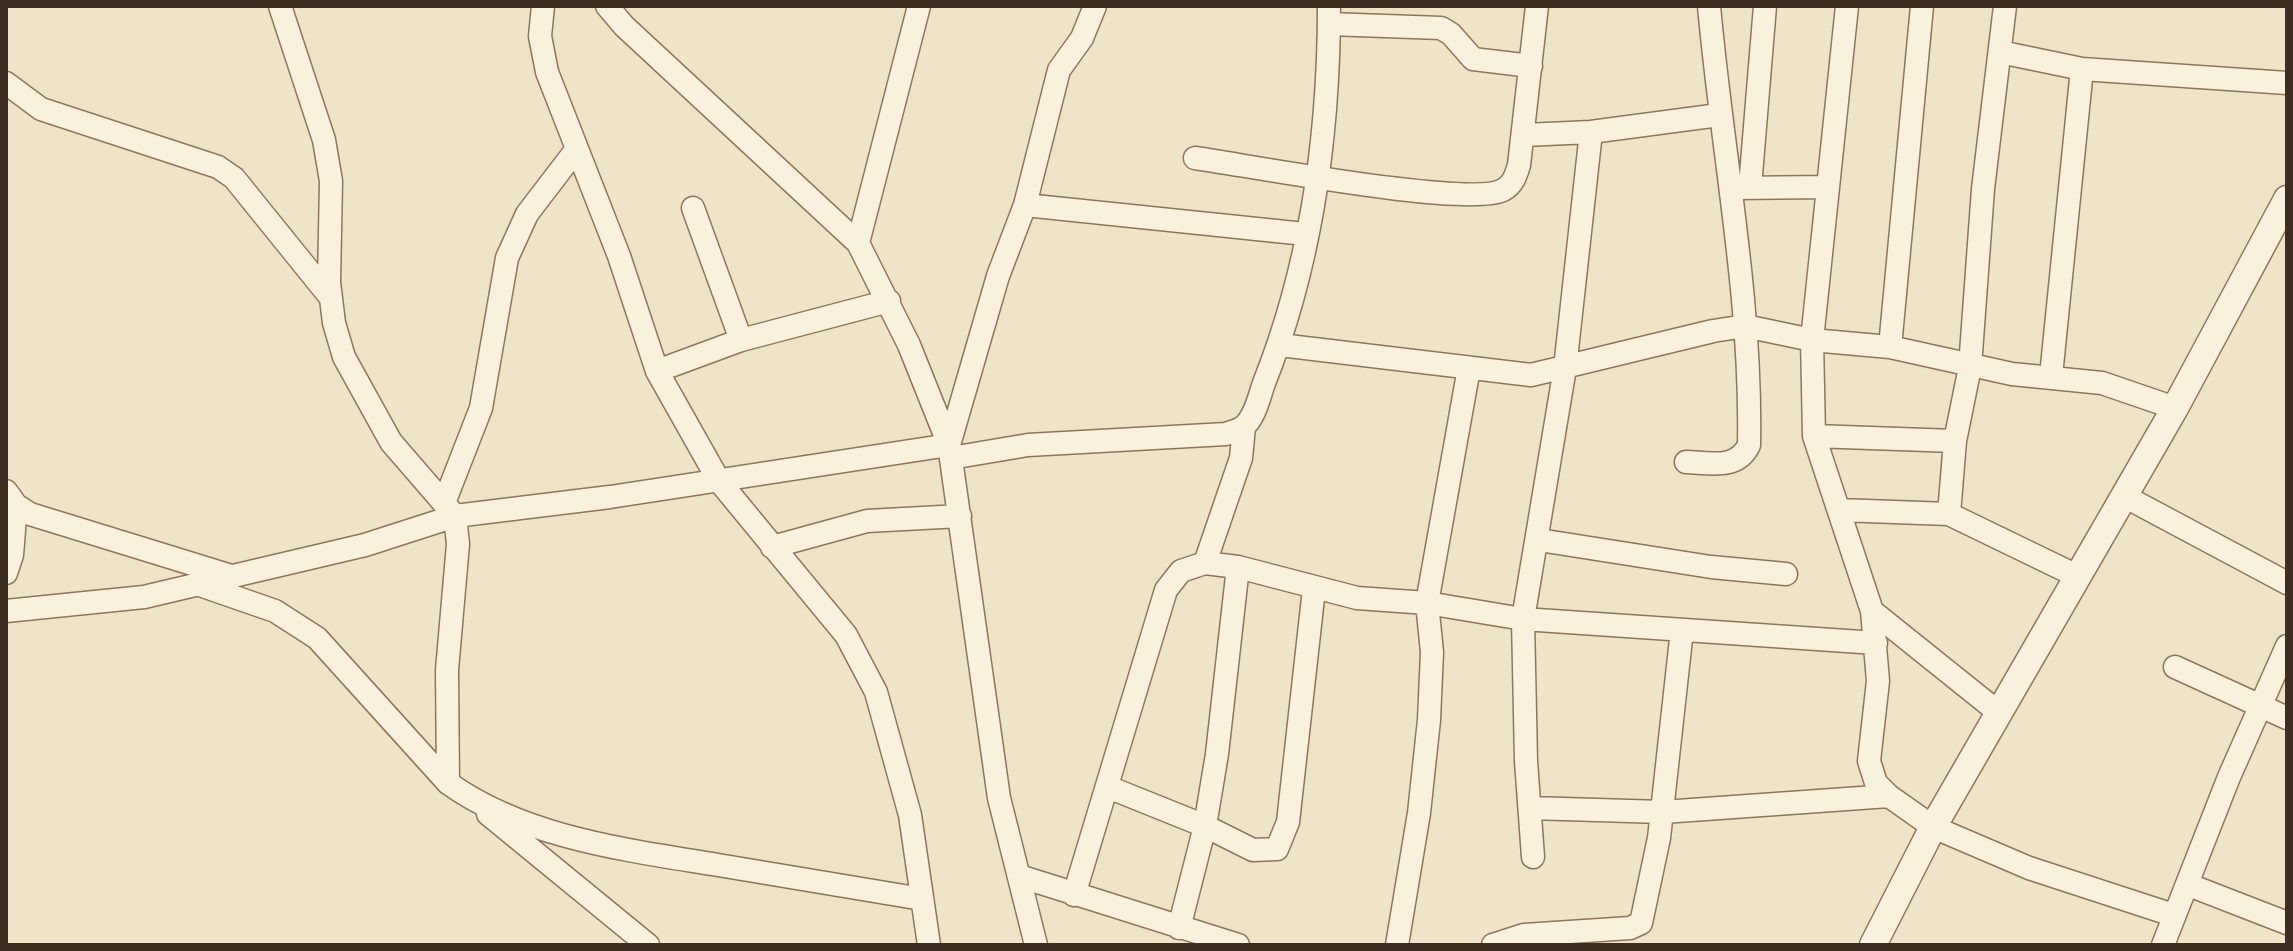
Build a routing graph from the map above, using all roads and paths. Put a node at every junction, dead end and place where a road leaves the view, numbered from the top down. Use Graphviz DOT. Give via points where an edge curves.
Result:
graph roads {
  1 [pos="280,6"];
  2 [pos="543,6"];
  3 [pos="607,6"];
  4 [pos="919,6"];
  5 [pos="1095,6"];
  6 [pos="1537,6"];
  7 [pos="1709,6"];
  8 [pos="1765,6"];
  9 [pos="1847,6"];
  10 [pos="1922,6"];
  11 [pos="2005,6"];
  12 [pos="1329,15"];
  13 [pos="2000,52"];
  14 [pos="1531,66"];
  15 [pos="2082,69"];
  16 [pos="6,83"];
  17 [pos="2287,83"];
  18 [pos="1719,115"];
  19 [pos="1591,132"];
  20 [pos="1524,135"];
  21 [pos="576,150"];
  22 [pos="1195,158"];
  23 [pos="1319,175"];
  24 [pos="1741,187"];
  25 [pos="1826,187"];
  26 [pos="2287,199"];
  27 [pos="1025,205"];
  28 [pos="693,208"];
  29 [pos="1305,234"];
  30 [pos="858,243"];
  31 [pos="331,298"];
  32 [pos="889,301"];
  33 [pos="1745,326"];
  34 [pos="741,340"];
  35 [pos="1812,340"];
  36 [pos="1280,345"];
  37 [pos="1890,347"];
  38 [pos="1970,367"];
  39 [pos="1469,368"];
  40 [pos="1565,368"];
  41 [pos="657,371"];
  42 [pos="2051,376"];
  43 [pos="2175,408"];
  44 [pos="1244,427"];
  45 [pos="1814,436"];
  46 [pos="1955,441"];
  47 [pos="950,452"];
  48 [pos="1686,462"];
  49 [pos="719,481"];
  50 [pos="2124,496"];
  51 [pos="11,498"];
  52 [pos="450,509"];
  53 [pos="1839,510"];
  54 [pos="1949,514"];
  55 [pos="960,516"];
  56 [pos="1539,540"];
  57 [pos="772,547"];
  58 [pos="1205,563"];
  59 [pos="1238,567"];
  60 [pos="6,573"];
  61 [pos="1786,574"];
  62 [pos="229,575"];
  63 [pos="2077,576"];
  64 [pos="2287,583"];
  65 [pos="197,584"];
  66 [pos="1314,589"];
  67 [pos="1427,603"];
  68 [pos="6,611"];
  69 [pos="1872,611"];
  70 [pos="1523,619"];
  71 [pos="1682,630"];
  72 [pos="1876,643"];
  73 [pos="2287,646"];
  74 [pos="2175,667"];
  75 [pos="2261,706"];
  76 [pos="1998,712"];
  77 [pos="2287,718"];
  78 [pos="448,783"];
  79 [pos="1108,787"];
  80 [pos="1889,796"];
  81 [pos="473,801"];
  82 [pos="1530,808"];
  83 [pos="1663,812"];
  84 [pos="1205,826"];
  85 [pos="1933,827"];
  86 [pos="1533,857"];
  87 [pos="1019,876"];
  88 [pos="2189,885"];
  89 [pos="1074,895"];
  90 [pos="922,899"];
  91 [pos="2173,915"];
  92 [pos="2287,923"];
  93 [pos="1179,928"];
  94 [pos="1612,937"];
  95 [pos="648,945"];
  96 [pos="929,945"];
  97 [pos="1036,945"];
  98 [pos="1238,945"];
  99 [pos="1397,945"];
  100 [pos="1493,945"];
  101 [pos="1873,945"];
  102 [pos="2163,945"];
  1 -- 31 [label="street" via="315,105 329,167"];
  2 -- 21 [label="street" via="540,36 547,72"];
  3 -- 30 [label="street"];
  4 -- 30 [label="street"];
  5 -- 27 [label="street" via="1082,38 1059,70"];
  6 -- 14 [label="street"];
  7 -- 18 [label="street"];
  8 -- 24 [label="street"];
  9 -- 25 [label="street"];
  10 -- 37 [label="street"];
  11 -- 13 [label="street"];
  12 -- 14 [label="street" via="1441,28 1473,59"];
  12 -- 23 [label="street"];
  13 -- 15 [label="street"];
  13 -- 38 [label="street"];
  14 -- 20 [label="street"];
  15 -- 17 [label="street"];
  15 -- 42 [label="street"];
  16 -- 31 [label="street" via="41,109 218,167 234,178"];
  18 -- 19 [label="street"];
  18 -- 24 [label="street"];
  19 -- 20 [label="street"];
  19 -- 40 [label="street"];
  20 -- 23 [label="street" via="1514,180 1485,195"];
  21 -- 41 [label="street"];
  21 -- 52 [label="street" via="527,214 507,258 481,408"];
  22 -- 23 [label="street"];
  23 -- 29 [label="street"];
  24 -- 25 [label="street"];
  24 -- 33 [label="street"];
  25 -- 35 [label="street"];
  26 -- 43 [label="street"];
  27 -- 29 [label="street"];
  27 -- 47 [label="street" via="998,276"];
  28 -- 34 [label="street"];
  29 -- 36 [label="street"];
  30 -- 32 [label="street"];
  31 -- 52 [label="street" via="344,357 391,442"];
  32 -- 34 [label="street"];
  32 -- 47 [label="street"];
  33 -- 35 [label="street"];
  33 -- 40 [label="street"];
  33 -- 48 [label="street" via="1749,445 1733,463"];
  34 -- 41 [label="street"];
  35 -- 37 [label="street"];
  35 -- 45 [label="street"];
  36 -- 39 [label="street"];
  36 -- 44 [label="street"];
  37 -- 38 [label="street"];
  38 -- 42 [label="street"];
  38 -- 46 [label="street"];
  39 -- 40 [label="street" via="1531,375"];
  39 -- 67 [label="street"];
  40 -- 56 [label="street"];
  41 -- 49 [label="street"];
  42 -- 43 [label="street" via="2102,383"];
  43 -- 50 [label="street"];
  44 -- 47 [label="street" via="1226,434"];
  44 -- 58 [label="street" via="1238,467"];
  45 -- 46 [label="street"];
  45 -- 53 [label="street"];
  46 -- 54 [label="street"];
  47 -- 49 [label="street"];
  47 -- 55 [label="street"];
  49 -- 52 [label="street"];
  49 -- 57 [label="street"];
  50 -- 63 [label="street"];
  50 -- 64 [label="street"];
  51 -- 60 [label="street" via="12,555"];
  51 -- 62 [label="street" via="30,514"];
  52 -- 62 [label="street" via="365,545"];
  52 -- 78 [label="street" via="458,544 447,670"];
  53 -- 54 [label="street"];
  53 -- 69 [label="street"];
  54 -- 63 [label="street"];
  55 -- 57 [label="street" via="867,521"];
  55 -- 87 [label="street" via="999,798"];
  56 -- 61 [label="street"];
  56 -- 70 [label="street"];
  57 -- 90 [label="street" via="846,635 876,692 910,815"];
  58 -- 59 [label="street"];
  58 -- 79 [label="street" via="1181,571 1166,590"];
  59 -- 66 [label="street"];
  59 -- 84 [label="street"];
  62 -- 65 [label="street"];
  63 -- 76 [label="street"];
  65 -- 68 [label="street" via="144,597"];
  65 -- 78 [label="street" via="275,611 317,638"];
  66 -- 67 [label="street"];
  66 -- 84 [label="street" via="1284,840 1277,849 1253,850"];
  67 -- 70 [label="street"];
  67 -- 99 [label="street" via="1432,652 1429,720"];
  69 -- 72 [label="street"];
  69 -- 76 [label="street"];
  70 -- 71 [label="street"];
  70 -- 82 [label="street"];
  71 -- 72 [label="street"];
  71 -- 83 [label="street"];
  72 -- 80 [label="street" via="1878,681 1869,761 1876,783"];
  73 -- 75 [label="street"];
  74 -- 75 [label="street"];
  75 -- 77 [label="street"];
  75 -- 88 [label="street"];
  76 -- 85 [label="street"];
  78 -- 81 [label="street"];
  79 -- 84 [label="street"];
  79 -- 89 [label="street"];
  80 -- 83 [label="street"];
  80 -- 85 [label="street"];
  81 -- 90 [label="street" via="598,845"];
  81 -- 95 [label="street"];
  82 -- 83 [label="street"];
  82 -- 86 [label="street"];
  83 -- 94 [label="street" via="1641,923"];
  84 -- 93 [label="street"];
  85 -- 91 [label="street" via="2018,864"];
  85 -- 101 [label="street"];
  87 -- 89 [label="street"];
  87 -- 97 [label="street"];
  88 -- 91 [label="street"];
  88 -- 92 [label="street"];
  89 -- 93 [label="street"];
  90 -- 96 [label="street"];
  91 -- 102 [label="street"];
  93 -- 98 [label="street"];
  94 -- 100 [label="street" via="1524,935"];
}
